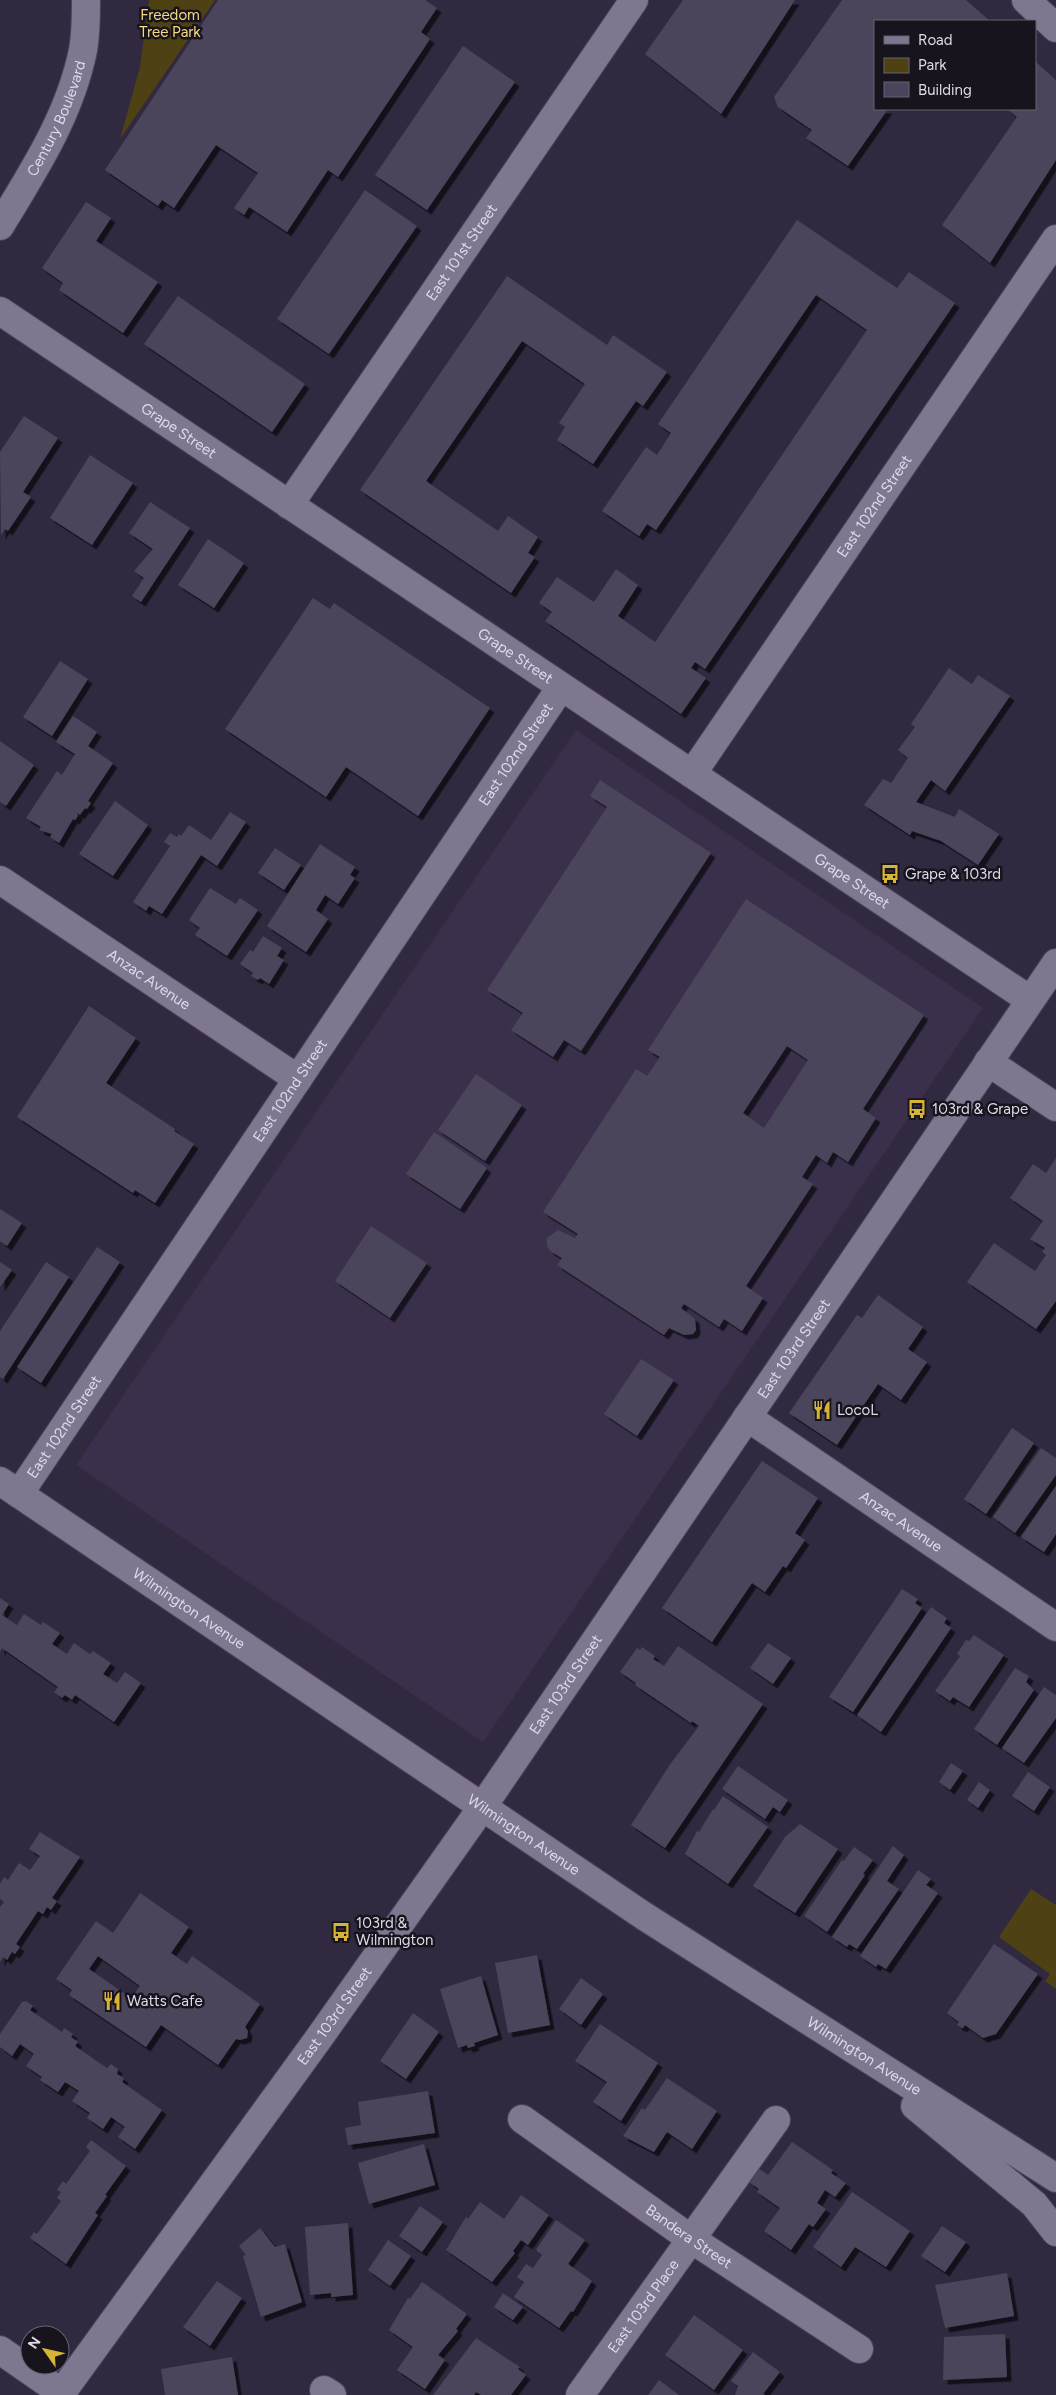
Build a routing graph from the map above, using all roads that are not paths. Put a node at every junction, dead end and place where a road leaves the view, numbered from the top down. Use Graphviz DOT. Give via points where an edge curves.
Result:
graph roads {
  1 [pos="86,0"];
  2 [pos="634,0"];
  3 [pos="1026,0"];
  4 [pos="1056,28"];
  5 [pos="0,226"];
  6 [pos="1056,239"];
  7 [pos="0,311"];
  8 [pos="289,505"];
  9 [pos="561,687"];
  10 [pos="692,774"];
  11 [pos="0,880"];
  12 [pos="1056,962"];
  13 [pos="1030,1000"];
  14 [pos="988,1062"];
  15 [pos="298,1079"];
  16 [pos="1056,1107"];
  17 [pos="747,1417"];
  18 [pos="10,1487"];
  19 [pos="1056,1627"];
  20 [pos="483,1806"];
  21 [pos="829,2035"];
  22 [pos="522,2119"];
  23 [pos="776,2120"];
  24 [pos="1056,2178"];
  25 [pos="1056,2232"];
  26 [pos="691,2239"];
  27 [pos="858,2349"];
  28 [pos="0,2350"];
  29 [pos="61,2394"];
  30 [pos="580,2395"];
  1 -- 5 [label="street, Century Boulevard" via="84,48 72,90 55,134"];
  2 -- 8 [label="street, East 101st Street"];
  3 -- 4 [label="street"];
  6 -- 10 [label="street, East 102nd Street"];
  7 -- 8 [label="street, Grape Street"];
  8 -- 9 [label="street, Grape Street"];
  9 -- 10 [label="street, Grape Street"];
  9 -- 15 [label="street, East 102nd Street"];
  10 -- 13 [label="street, Grape Street"];
  11 -- 15 [label="street, Anzac Avenue"];
  12 -- 13 [label="street, East 103rd Street"];
  13 -- 14 [label="street, East 103rd Street"];
  14 -- 16 [label="street"];
  14 -- 17 [label="street, East 103rd Street"];
  15 -- 18 [label="street, East 102nd Street"];
  17 -- 19 [label="street, Anzac Avenue"];
  17 -- 20 [label="street, East 103rd Street"];
  18 -- 20 [label="street, Wilmington Avenue"];
  20 -- 21 [label="street, Wilmington Avenue" via="644,1916"];
  20 -- 29 [label="street, East 103rd Street"];
  21 -- 24 [label="street, Wilmington Avenue"];
  21 -- 25 [label="street" via="1034,2204"];
  22 -- 26 [label="street, Bandera Street"];
  23 -- 26 [label="street, East 103rd Place"];
  26 -- 27 [label="street, Bandera Street"];
  26 -- 30 [label="street, East 103rd Place"];
  28 -- 29 [label="street"];
}
